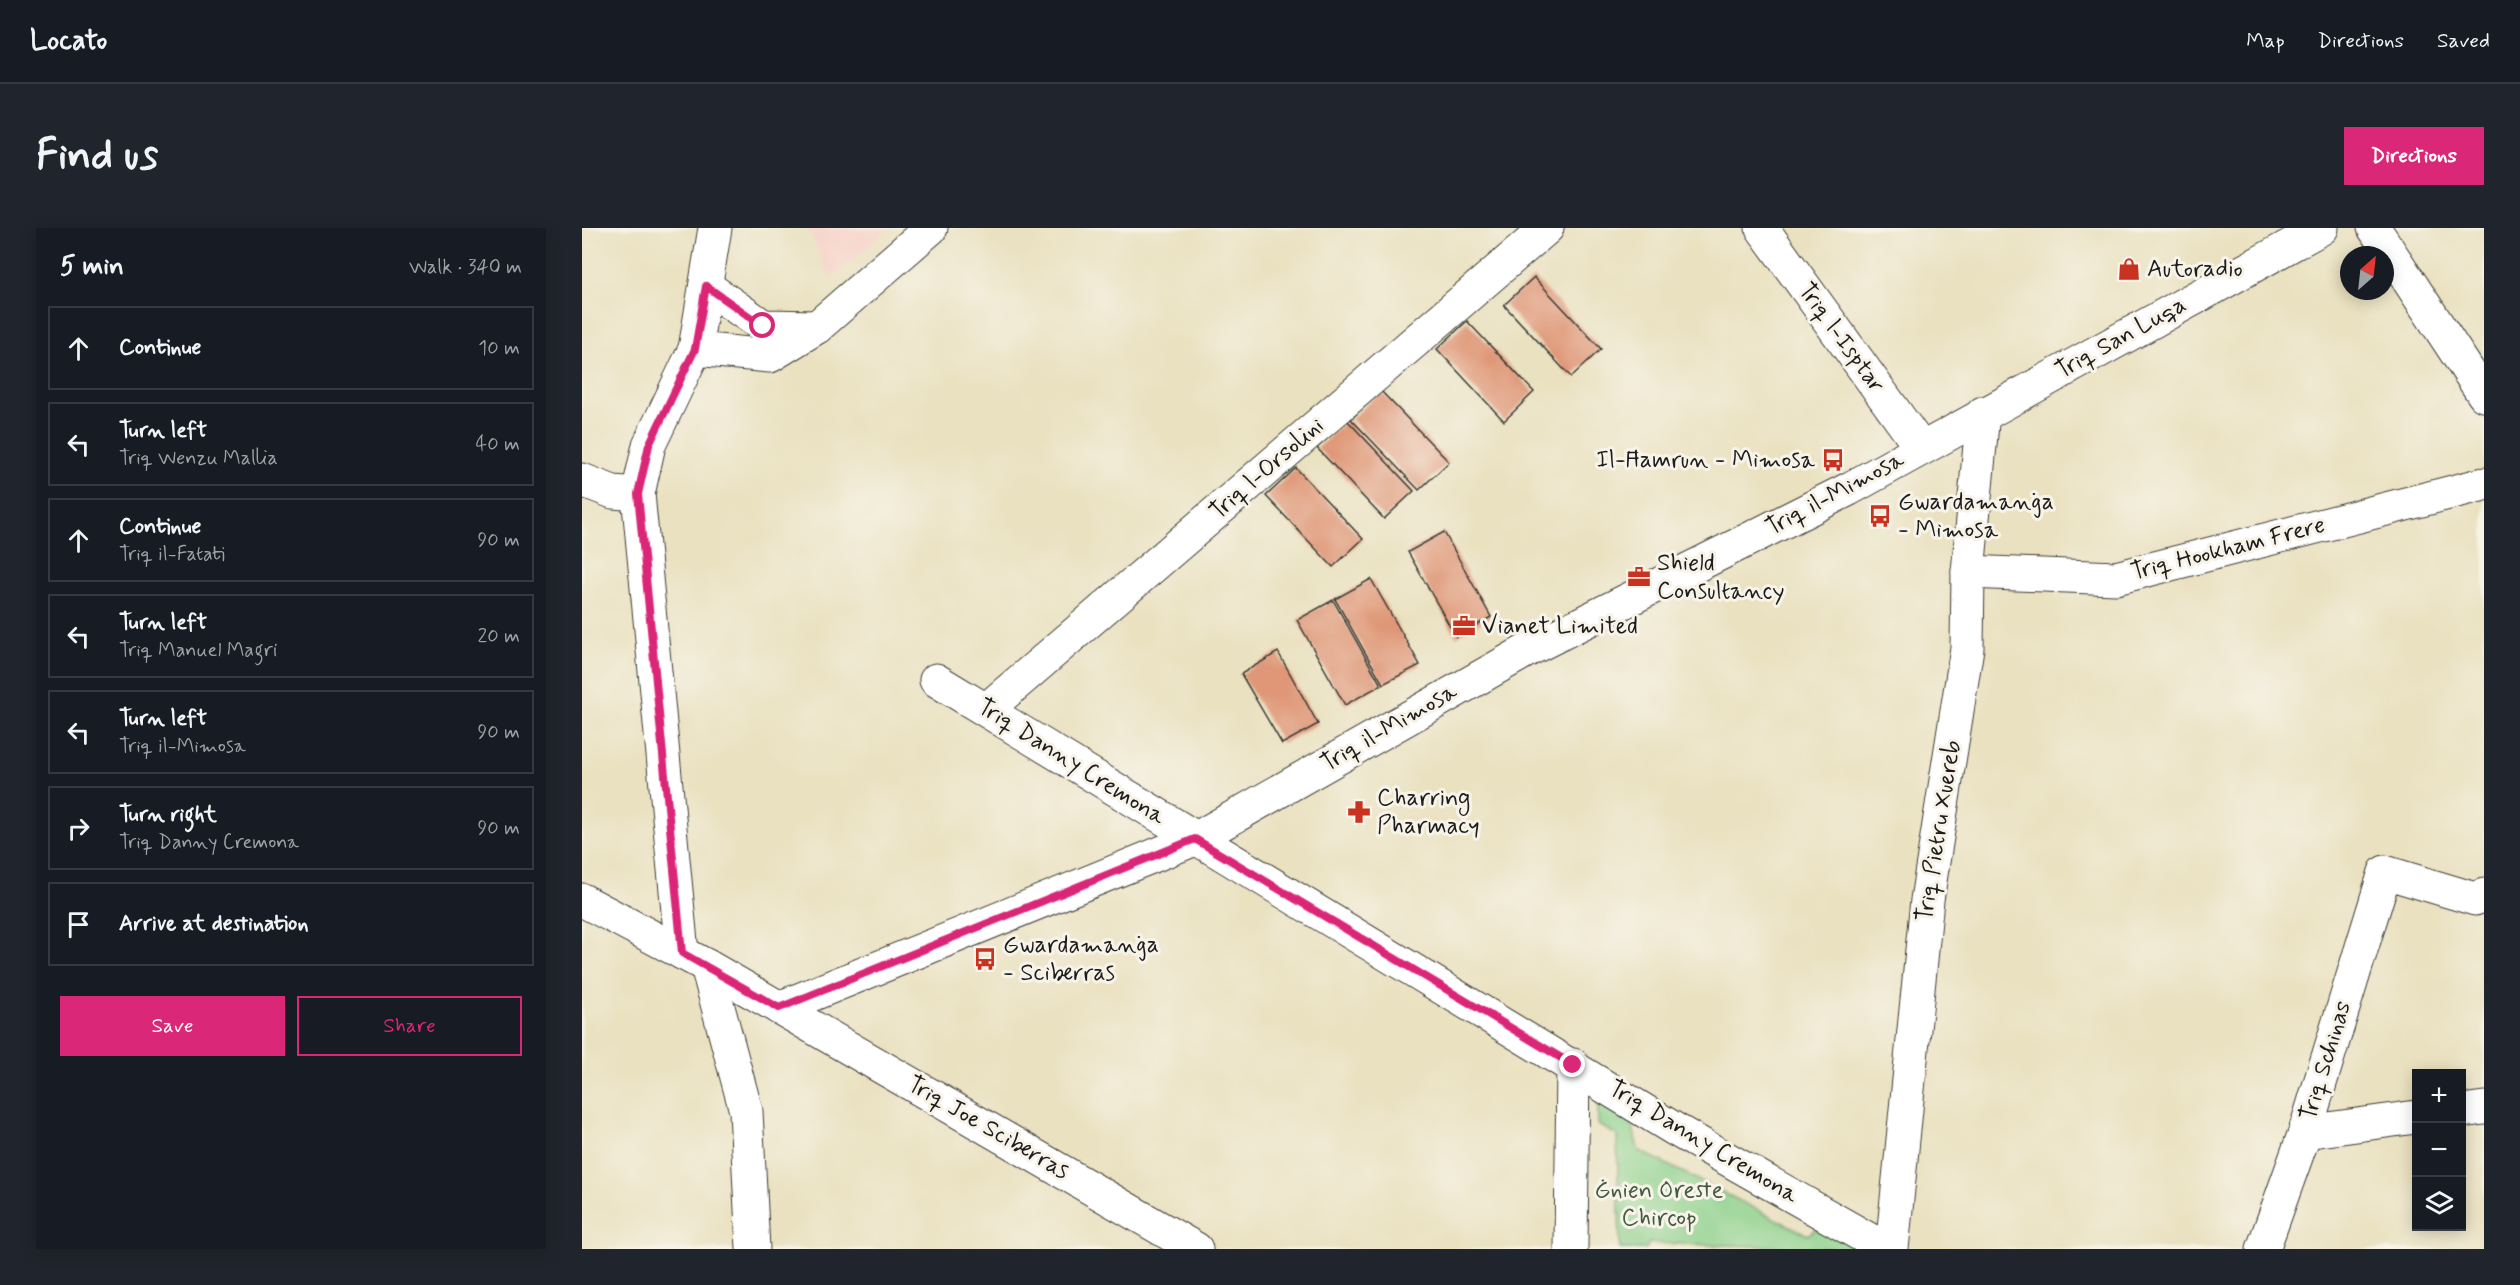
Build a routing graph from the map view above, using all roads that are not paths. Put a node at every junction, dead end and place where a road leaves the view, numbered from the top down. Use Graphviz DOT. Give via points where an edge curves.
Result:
graph roads {
  1 [pos="715,228"];
  2 [pos="931,228"];
  3 [pos="1547,228"];
  4 [pos="1762,228"];
  5 [pos="2322,228"];
  6 [pos="2374,228"];
  7 [pos="706,286"];
  8 [pos="817,327"];
  9 [pos="695,349"];
  10 [pos="2484,395"];
  11 [pos="1983,413"];
  12 [pos="1920,448"];
  13 [pos="582,480"];
  14 [pos="2484,484"];
  15 [pos="638,494"];
  16 [pos="1968,572"];
  17 [pos="936,680"];
  18 [pos="986,710"];
  19 [pos="1195,839"];
  20 [pos="2484,895"];
  21 [pos="585,905"];
  22 [pos="695,960"];
  23 [pos="779,1008"];
  24 [pos="1573,1065"];
  25 [pos="2484,1108"];
  26 [pos="2466,1110"];
  27 [pos="2412,1118"];
  28 [pos="2304,1132"];
  29 [pos="753,1249"];
  30 [pos="1196,1249"];
  31 [pos="1571,1249"];
  32 [pos="1886,1249"];
  33 [pos="1892,1249"];
  34 [pos="2263,1249"];
  1 -- 7 [label="street"];
  2 -- 8 [label="street"];
  3 -- 18 [label="street, Triq l-Orsolini"];
  4 -- 12 [label="street, Triq l-Isptar"];
  5 -- 11 [label="street, Triq San Luqa"];
  6 -- 10 [label="street"];
  7 -- 8 [label="street" via="763,326"];
  7 -- 9 [label="street"];
  8 -- 9 [label="street" via="770,356"];
  9 -- 15 [label="street" via="649,445"];
  11 -- 12 [label="street, Triq il-Mimosa"];
  11 -- 16 [label="street, Triq Pietru Xuereb"];
  12 -- 19 [label="street, Triq il-Mimosa" via="1849,489 1526,651"];
  13 -- 15 [label="street" via="613,492"];
  14 -- 16 [label="street, Triq Hookham Frere" via="2116,578"];
  15 -- 22 [label="street"];
  16 -- 33 [label="street, Triq Pietru Xuereb" via="1967,648 1927,900"];
  17 -- 18 [label="street, Triq Danny Cremona"];
  18 -- 19 [label="street, Triq Danny Cremona"];
  19 -- 23 [label="street, Triq il-Mimosa"];
  19 -- 24 [label="street, Triq Danny Cremona"];
  20 -- 28 [label="street, Triq Schinas" via="2475,899 2385,872"];
  21 -- 22 [label="street, Triq Joe Sciberras"];
  22 -- 23 [label="street, Triq Joe Sciberras"];
  22 -- 29 [label="street" via="746,1111"];
  23 -- 30 [label="street, Triq Joe Sciberras"];
  24 -- 31 [label="street"];
  24 -- 32 [label="street, Triq Danny Cremona" via="1677,1130"];
  25 -- 26 [label="street"];
  27 -- 28 [label="street"];
  28 -- 34 [label="street, Triq Schinas"];
}
